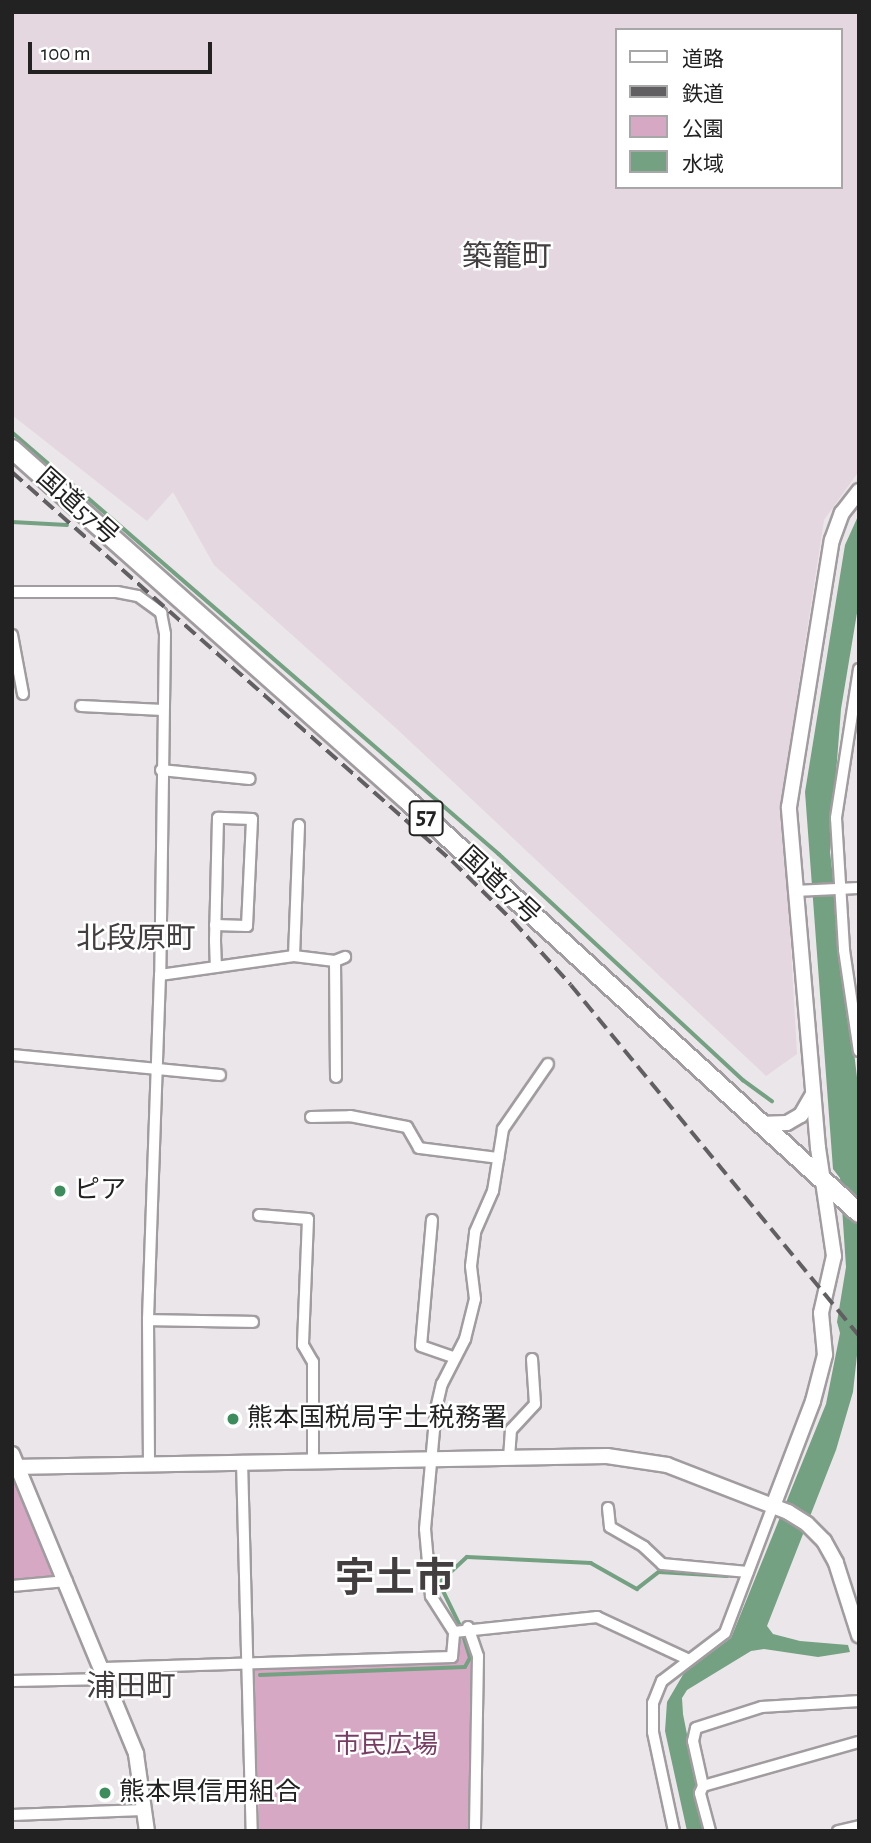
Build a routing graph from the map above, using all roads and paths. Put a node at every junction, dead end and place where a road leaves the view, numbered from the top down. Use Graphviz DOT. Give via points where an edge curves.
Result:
graph roads {
  1 [pos="12,449"];
  2 [pos="859,491"];
  3 [pos="12,592"];
  4 [pos="12,635"];
  5 [pos="859,669"];
  6 [pos="23,694"];
  7 [pos="81,706"];
  8 [pos="163,710"];
  9 [pos="161,770"];
  10 [pos="250,779"];
  11 [pos="299,825"];
  12 [pos="838,887"];
  13 [pos="859,888"];
  14 [pos="799,891"];
  15 [pos="215,925"];
  16 [pos="294,956"];
  17 [pos="216,967"];
  18 [pos="160,975"];
  19 [pos="859,1051"];
  20 [pos="12,1055"];
  21 [pos="548,1064"];
  22 [pos="156,1071"];
  23 [pos="220,1074"];
  24 [pos="336,1077"];
  25 [pos="813,1094"];
  26 [pos="311,1117"];
  27 [pos="759,1124"];
  28 [pos="498,1158"];
  29 [pos="829,1187"];
  30 [pos="859,1213"];
  31 [pos="259,1215"];
  32 [pos="432,1220"];
  33 [pos="148,1320"];
  34 [pos="253,1322"];
  35 [pos="455,1358"];
  36 [pos="532,1359"];
  37 [pos="509,1458"];
  38 [pos="431,1459"];
  39 [pos="313,1460"];
  40 [pos="242,1461"];
  41 [pos="14,1462"];
  42 [pos="149,1465"];
  43 [pos="773,1506"];
  44 [pos="608,1508"];
  45 [pos="748,1572"];
  46 [pos="67,1580"];
  47 [pos="12,1586"];
  48 [pos="468,1627"];
  49 [pos="454,1632"];
  50 [pos="859,1635"];
  51 [pos="687,1659"];
  52 [pos="246,1665"];
  53 [pos="106,1673"];
  54 [pos="12,1681"];
  55 [pos="859,1701"];
  56 [pos="859,1742"];
  57 [pos="703,1786"];
  58 [pos="143,1810"];
  59 [pos="12,1815"];
  60 [pos="859,1826"];
  61 [pos="147,1831"];
  62 [pos="252,1831"];
  63 [pos="475,1831"];
  64 [pos="674,1831"];
  65 [pos="710,1831"];
  66 [pos="838,1831"];
  1 -- 27 [label="highway, 国道57号 / 57" via="407,800"];
  2 -- 14 [label="street" via="842,513 832,540 810,660 789,807"];
  3 -- 8 [label="street" via="117,592 138,596 161,613"];
  4 -- 6 [label="street"];
  5 -- 12 [label="street" via="836,818"];
  7 -- 8 [label="street"];
  8 -- 9 [label="street"];
  9 -- 10 [label="street"];
  9 -- 18 [label="street"];
  11 -- 16 [label="street"];
  12 -- 13 [label="street"];
  12 -- 14 [label="street"];
  12 -- 19 [label="street"];
  14 -- 25 [label="street"];
  15 -- 15 [label="street" via="218,818 252,819 247,926"];
  15 -- 17 [label="street"];
  16 -- 17 [label="street"];
  16 -- 24 [label="street" via="340,959"];
  17 -- 18 [label="street"];
  18 -- 22 [label="street"];
  20 -- 22 [label="street"];
  21 -- 28 [label="street" via="503,1129"];
  22 -- 23 [label="street"];
  22 -- 33 [label="street"];
  25 -- 27 [label="street" via="801,1115 788,1124"];
  25 -- 29 [label="street"];
  26 -- 28 [label="street" via="350,1116 407,1127 419,1148"];
  27 -- 29 [label="highway, 国道57号 / 57"];
  28 -- 35 [label="street" via="493,1191 475,1232 471,1266 475,1299"];
  29 -- 30 [label="highway, 国道57号 / 57"];
  29 -- 43 [label="street" via="834,1256 821,1313 825,1355 813,1401"];
  31 -- 39 [label="street" via="308,1219 303,1345 313,1362"];
  32 -- 35 [label="street" via="421,1346"];
  33 -- 34 [label="street"];
  33 -- 42 [label="street"];
  35 -- 38 [label="street" via="442,1384"];
  36 -- 37 [label="street" via="535,1404 511,1430"];
  37 -- 38 [label="street"];
  37 -- 43 [label="street" via="640,1460 689,1472"];
  38 -- 39 [label="street"];
  38 -- 49 [label="street" via="425,1529 431,1596"];
  39 -- 40 [label="street"];
  40 -- 42 [label="street"];
  40 -- 52 [label="street"];
  41 -- 42 [label="street"];
  41 -- 46 [label="street"];
  43 -- 45 [label="street"];
  43 -- 50 [label="street" via="807,1524 824,1541 836,1563"];
  44 -- 45 [label="street" via="610,1527 662,1564"];
  45 -- 51 [label="street" via="725,1633"];
  46 -- 47 [label="street"];
  46 -- 53 [label="street"];
  48 -- 49 [label="street"];
  48 -- 51 [label="street" via="597,1617"];
  48 -- 63 [label="street" via="478,1656"];
  49 -- 52 [label="street" via="452,1657"];
  51 -- 64 [label="street" via="662,1681 653,1703 653,1732"];
  52 -- 53 [label="street"];
  52 -- 62 [label="street"];
  53 -- 54 [label="street"];
  53 -- 58 [label="street" via="136,1754"];
  55 -- 57 [label="street" via="762,1707 696,1728 693,1741"];
  56 -- 57 [label="street"];
  57 -- 65 [label="street" via="700,1793"];
  58 -- 59 [label="street"];
  58 -- 61 [label="street"];
  60 -- 66 [label="street"];
}
